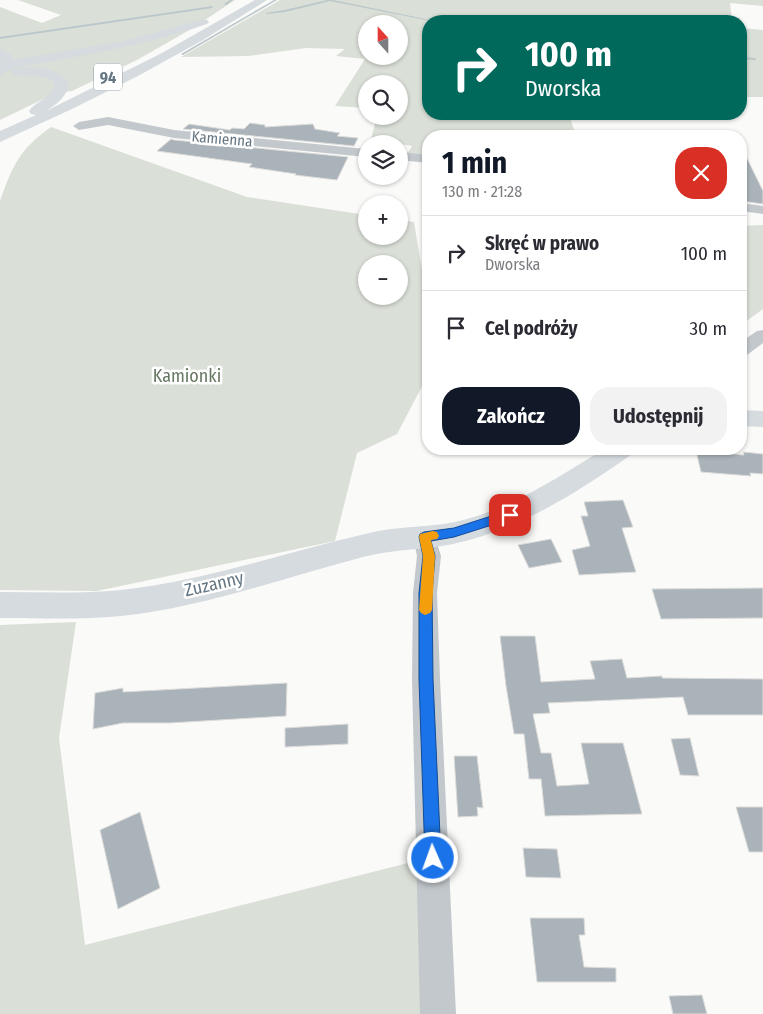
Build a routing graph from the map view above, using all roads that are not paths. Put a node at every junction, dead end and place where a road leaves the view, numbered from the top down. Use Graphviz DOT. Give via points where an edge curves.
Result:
graph roads {
  1 [pos="247,0"];
  2 [pos="262,0"];
  3 [pos="221,15"];
  4 [pos="0,53"];
  5 [pos="3,69"];
  6 [pos="36,111"];
  7 [pos="78,126"];
  8 [pos="0,127"];
  9 [pos="1,144"];
  10 [pos="358,152"];
  11 [pos="408,157"];
  12 [pos="422,158"];
  13 [pos="747,208"];
  14 [pos="763,210"];
  15 [pos="763,335"];
  16 [pos="747,347"];
  17 [pos="747,418"];
  18 [pos="763,419"];
  19 [pos="613,455"];
  20 [pos="424,537"];
  21 [pos="0,605"];
  22 [pos="438,1014"];
  1 -- 3 [label="main road, 94"];
  2 -- 9 [label="main road, 94" via="177,52 53,113"];
  3 -- 5 [label="main road" via="144,40"];
  3 -- 6 [label="main road, 94" via="141,61"];
  4 -- 5 [label="main road" via="7,58"];
  5 -- 6 [label="main road" via="41,73 60,80 61,90"];
  6 -- 8 [label="main road, 94"];
  7 -- 10 [label="street, Kamienna" via="108,121 174,134"];
  11 -- 12 [label="street"];
  13 -- 14 [label="street"];
  15 -- 16 [label="street"];
  17 -- 18 [label="main road"];
  19 -- 20 [label="main road, Zuzanny" via="541,501 510,515 454,533"];
  20 -- 21 [label="main road, Zuzanny" via="374,542 151,598 87,606"];
  20 -- 22 [label="street" via="429,556 425,593 426,679"];
}
